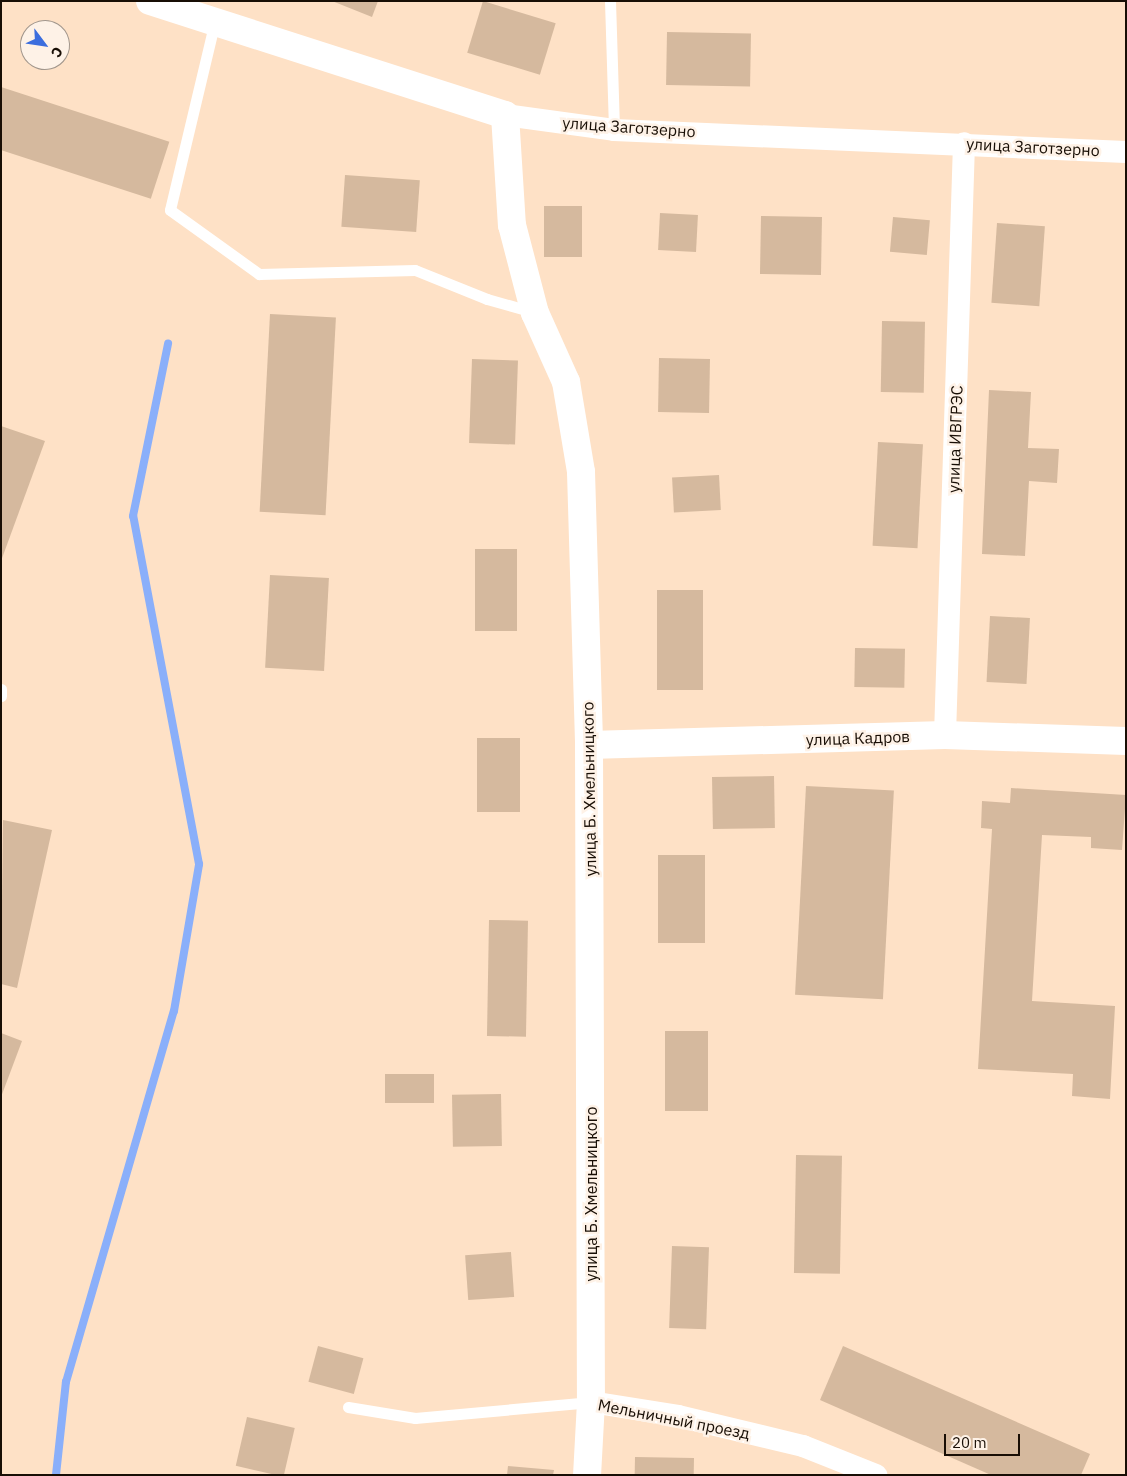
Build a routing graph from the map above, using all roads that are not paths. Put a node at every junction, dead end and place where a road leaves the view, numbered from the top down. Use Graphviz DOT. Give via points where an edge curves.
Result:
graph roads {
  1 [pos="150,1"];
  2 [pos="610,1"];
  3 [pos="214,26"];
  4 [pos="505,115"];
  5 [pos="614,130"];
  6 [pos="964,143"];
  7 [pos="1126,152"];
  8 [pos="535,313"];
  9 [pos="1,689"];
  10 [pos="1,696"];
  11 [pos="945,736"];
  12 [pos="1126,741"];
  13 [pos="589,745"];
  14 [pos="592,1402"];
  15 [pos="348,1407"];
  16 [pos="587,1475"];
  17 [pos="876,1475"];
  1 -- 3 [label="street, улица Заготзерно"];
  2 -- 5 [label="lane"];
  3 -- 4 [label="street, улица Заготзерно"];
  3 -- 8 [label="lane" via="170,210 259,274 415,270 487,300"];
  4 -- 5 [label="street, улица Заготзерно"];
  4 -- 8 [label="street, улица Б. Хмельницкого" via="512,225"];
  5 -- 6 [label="street, улица Заготзерно"];
  6 -- 7 [label="street, улица Заготзерно"];
  6 -- 11 [label="street, улица ИВГРЭС"];
  8 -- 13 [label="street, улица Б. Хмельницкого" via="566,382 581,472"];
  9 -- 10 [label="lane"];
  11 -- 12 [label="street, улица Кадров"];
  11 -- 13 [label="street, улица Кадров"];
  13 -- 14 [label="street, улица Б. Хмельницкого"];
  14 -- 15 [label="lane, Мельничный проезд" via="415,1418"];
  14 -- 16 [label="street, улица Б. Хмельницкого"];
  14 -- 17 [label="street, Мельничный проезд" via="678,1416 803,1446"];
}
